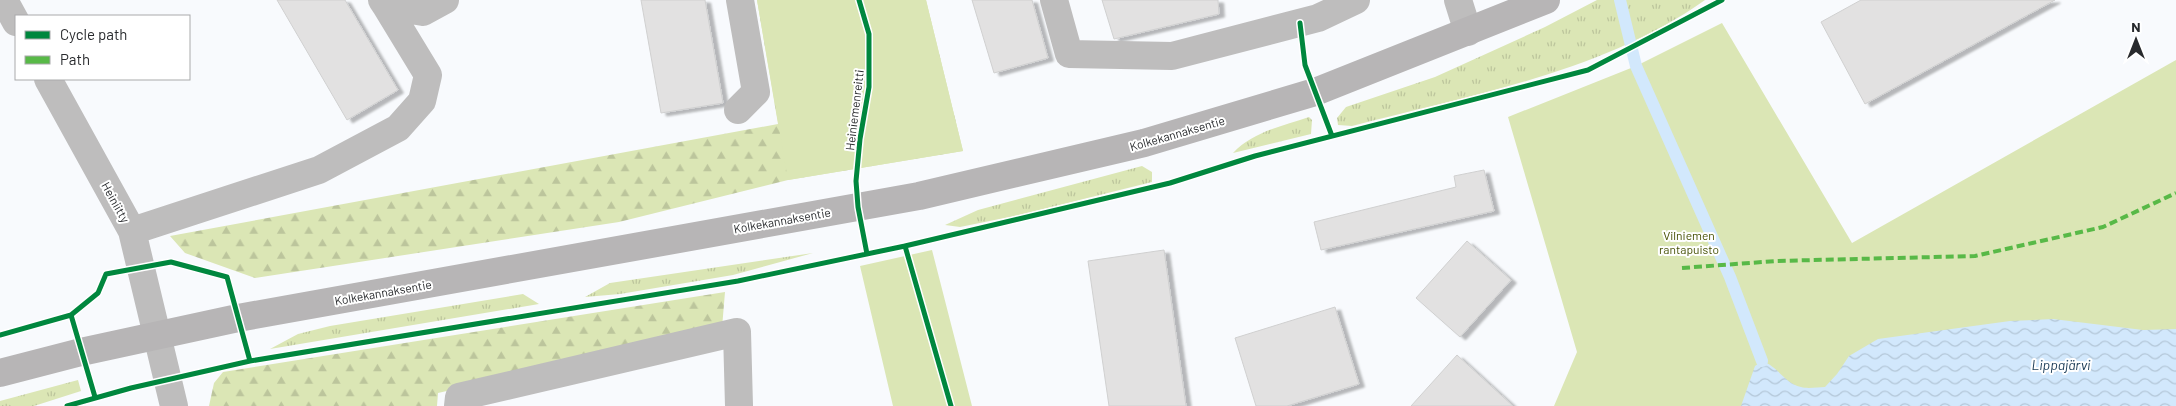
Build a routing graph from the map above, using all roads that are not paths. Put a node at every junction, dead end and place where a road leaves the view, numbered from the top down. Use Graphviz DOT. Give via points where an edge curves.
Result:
graph roads {
  1 [pos="4,0"];
  2 [pos="445,0"];
  3 [pos="740,0"];
  4 [pos="1054,0"];
  5 [pos="1356,0"];
  6 [pos="1458,0"];
  7 [pos="1546,0"];
  8 [pos="384,3"];
  9 [pos="1316,9"];
  10 [pos="15,20"];
  11 [pos="1468,32"];
  12 [pos="49,80"];
  13 [pos="738,110"];
  14 [pos="132,231"];
  15 [pos="157,335"];
  16 [pos="0,373"];
  17 [pos="174,406"];
  18 [pos="458,406"];
  19 [pos="739,406"];
  1 -- 10 [label="street"];
  2 -- 8 [label="street" via="423,12"];
  3 -- 13 [label="street" via="756,92"];
  4 -- 9 [label="street" via="1069,54 1172,56"];
  5 -- 9 [label="street"];
  6 -- 11 [label="street"];
  7 -- 11 [label="main road, Kolkekannaksentie"];
  8 -- 14 [label="street" via="428,75 422,101 398,128 319,170"];
  11 -- 15 [label="main road, Kolkekannaksentie" via="1315,92 1161,138 919,196"];
  12 -- 14 [label="street, Heiniitty"];
  14 -- 15 [label="street, Heiniitty"];
  15 -- 16 [label="main road, Kolkekannaksentie"];
  15 -- 17 [label="street, Heiniitty"];
  18 -- 19 [label="street" via="458,397 737,332"];
}
